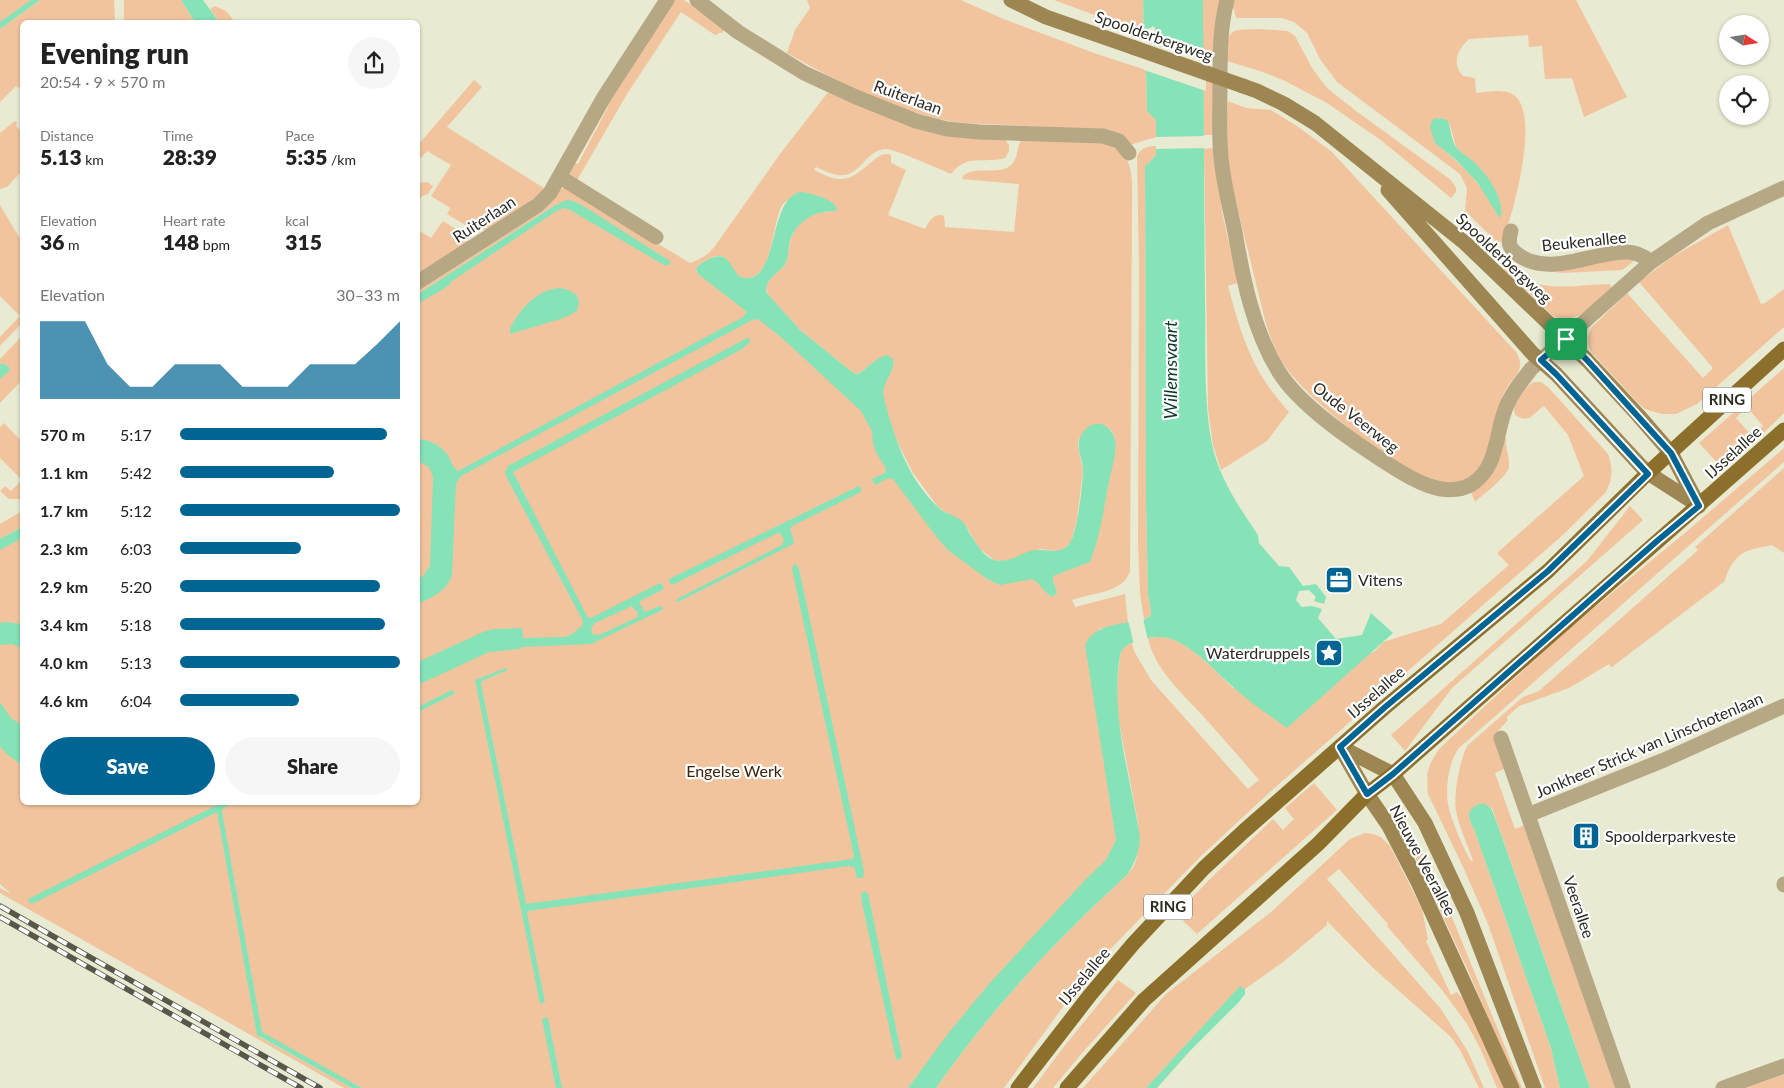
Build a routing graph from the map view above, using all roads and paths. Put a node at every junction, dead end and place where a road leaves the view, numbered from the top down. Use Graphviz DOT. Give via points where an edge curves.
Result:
graph roads {
  1 [pos="667,0"];
  2 [pos="697,0"];
  3 [pos="1010,0"];
  4 [pos="1227,0"];
  5 [pos="1129,153"];
  6 [pos="1359,158"];
  7 [pos="560,177"];
  8 [pos="1784,188"];
  9 [pos="1511,231"];
  10 [pos="656,237"];
  11 [pos="1651,262"];
  12 [pos="420,281"];
  13 [pos="1566,339"];
  14 [pos="1784,349"];
  15 [pos="1541,360"];
  16 [pos="1784,430"];
  17 [pos="1671,453"];
  18 [pos="1648,474"];
  19 [pos="1699,506"];
  20 [pos="1784,706"];
  21 [pos="1501,738"];
  22 [pos="1340,747"];
  23 [pos="1393,774"];
  24 [pos="1367,794"];
  25 [pos="1528,815"];
  26 [pos="1784,1066"];
  27 [pos="1018,1088"];
  28 [pos="1067,1088"];
  29 [pos="1512,1088"];
  30 [pos="1534,1088"];
  31 [pos="1623,1088"];
  32 [pos="1723,1088"];
  1 -- 7 [label="street, Ruiterlaan" via="604,97"];
  2 -- 5 [label="street, Ruiterlaan" via="738,32 804,73 916,121 979,132 1110,137"];
  3 -- 6 [label="main road, Spoolderbergweg, bridge" via="1046,17 1257,91 1315,123"];
  4 -- 15 [label="street, Oude Veerweg" via="1220,54 1223,174 1243,276 1253,309 1270,356 1294,390 1348,437 1404,475 1435,488 1454,490 1471,484 1487,469 1511,396"];
  6 -- 13 [label="main road, Spoolderbergweg" via="1465,243"];
  6 -- 15 [label="main road, Spoolderbergweg"];
  7 -- 10 [label="street"];
  7 -- 12 [label="street, Ruiterlaan" via="541,202"];
  8 -- 11 [label="street" via="1708,223"];
  9 -- 11 [label="street, Beukenallee" via="1510,248 1536,264 1628,252"];
  11 -- 13 [label="street"];
  13 -- 15 [label="street"];
  13 -- 17 [label="main road, Spoolderbergweg"];
  14 -- 17 [label="main road, IJsselallee / RING"];
  15 -- 18 [label="main road, Spoolderbergweg"];
  16 -- 19 [label="main road, IJsselallee"];
  17 -- 18 [label="main road, IJsselallee / RING"];
  17 -- 19 [label="main road, Spoolderbergweg"];
  18 -- 19 [label="main road, Spoolderbergweg"];
  18 -- 22 [label="main road, IJsselallee / RING" via="1548,571"];
  19 -- 23 [label="main road, IJsselallee"];
  20 -- 25 [label="street, Jonkheer Strick van Linschotenlaan" via="1664,760"];
  21 -- 25 [label="street, Veerallee"];
  22 -- 23 [label="main road, Nieuwe Veerallee"];
  22 -- 24 [label="main road, Nieuwe Veerallee"];
  22 -- 27 [label="main road, IJsselallee / RING" via="1191,882 1090,995"];
  23 -- 24 [label="main road, IJsselallee"];
  23 -- 30 [label="main road, Nieuwe Veerallee" via="1425,823 1467,913"];
  24 -- 28 [label="main road, IJsselallee" via="1318,844 1144,1000"];
  24 -- 29 [label="main road, Nieuwe Veerallee" via="1389,826 1418,882"];
  25 -- 31 [label="street, Veerallee"];
  26 -- 32 [label="street"];
}
